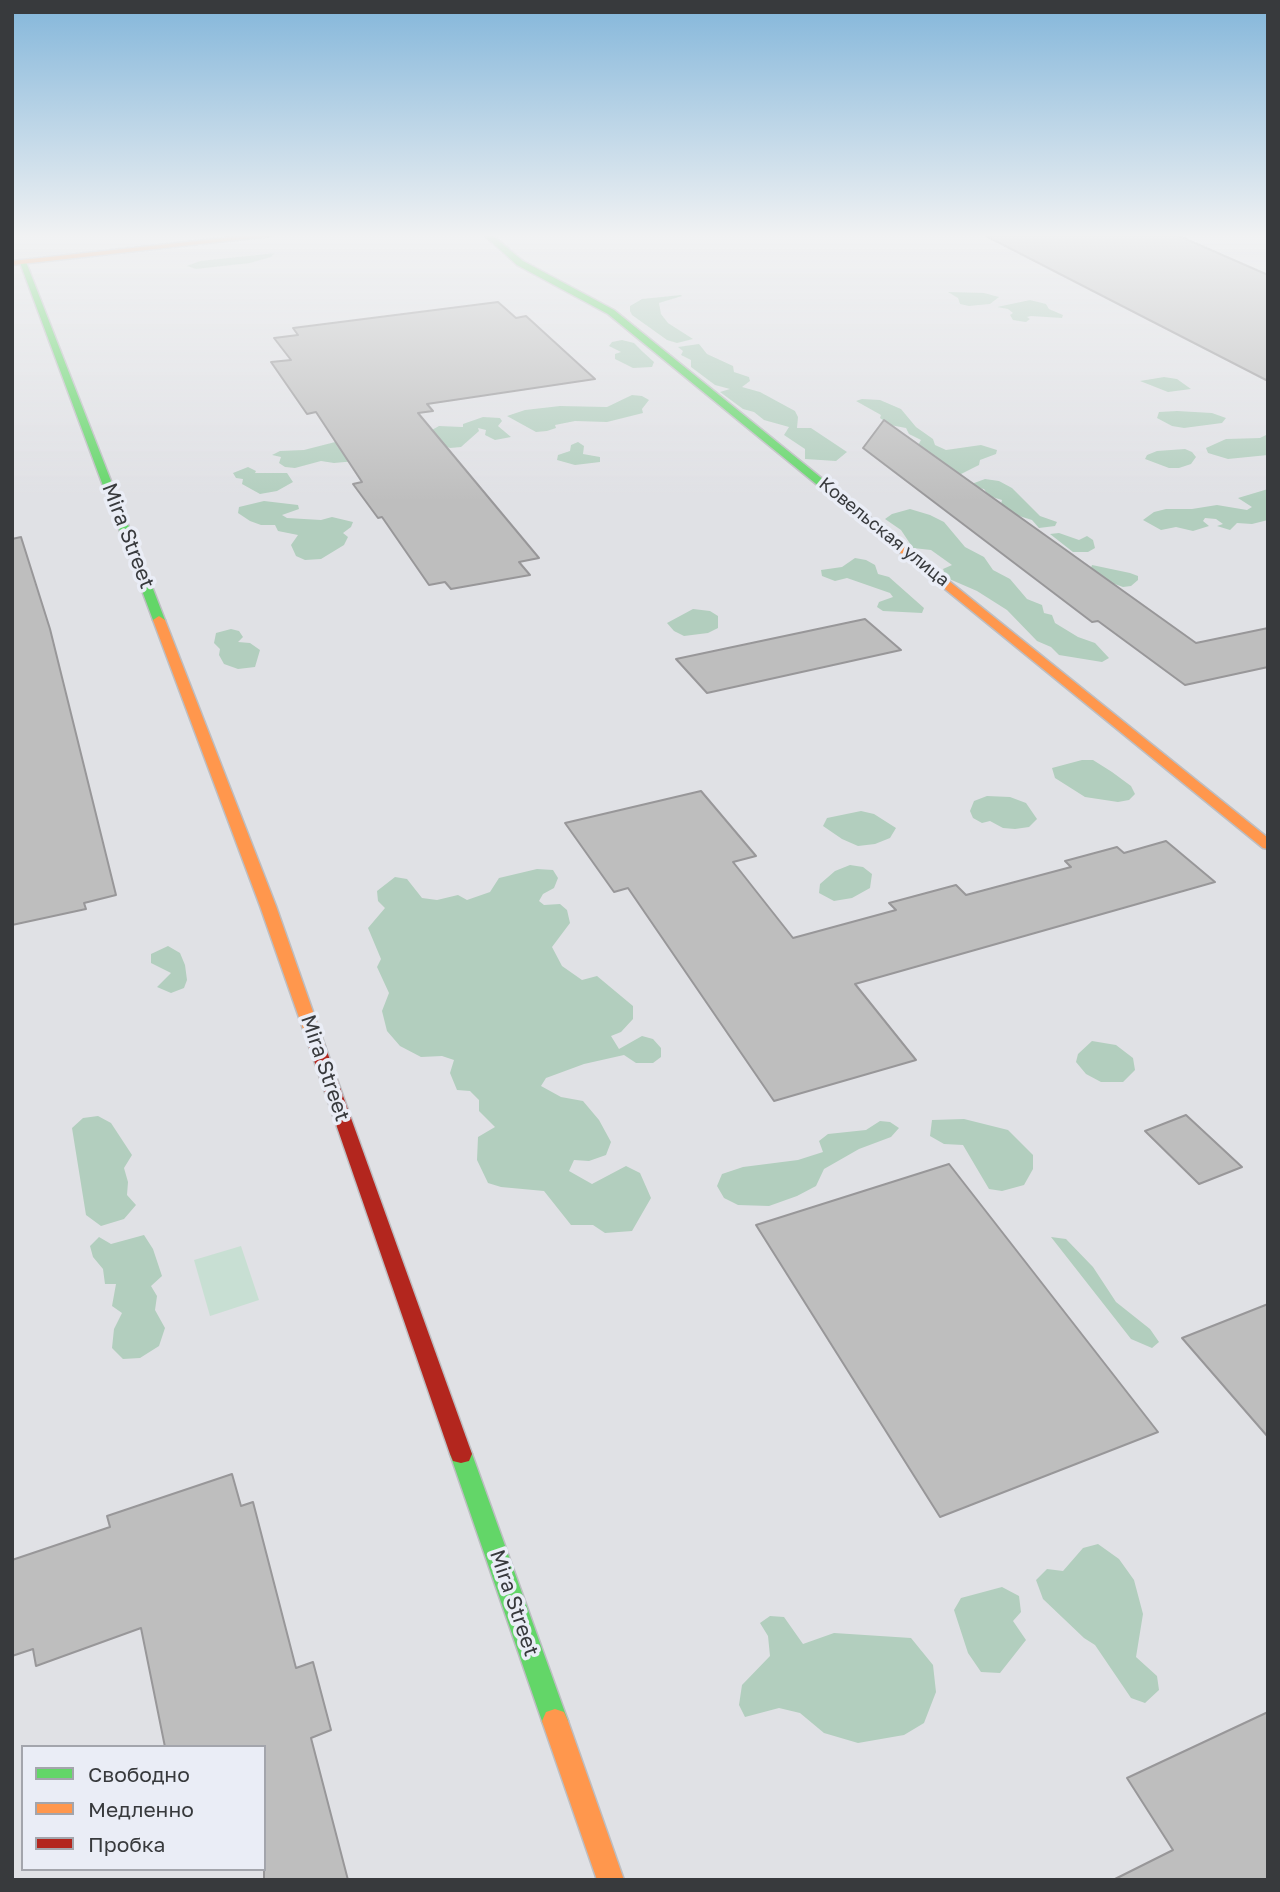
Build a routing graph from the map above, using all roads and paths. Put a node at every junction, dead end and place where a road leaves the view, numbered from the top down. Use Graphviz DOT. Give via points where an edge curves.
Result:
graph roads {
  1 [pos="41,324"];
  2 [pos="626,324"];
  3 [pos="1268,845"];
  4 [pos="611,1880"];
  1 -- 4 [label="main road, Mira Street" via="272,919"];
  2 -- 3 [label="main road, Ковельская улица"];
}
